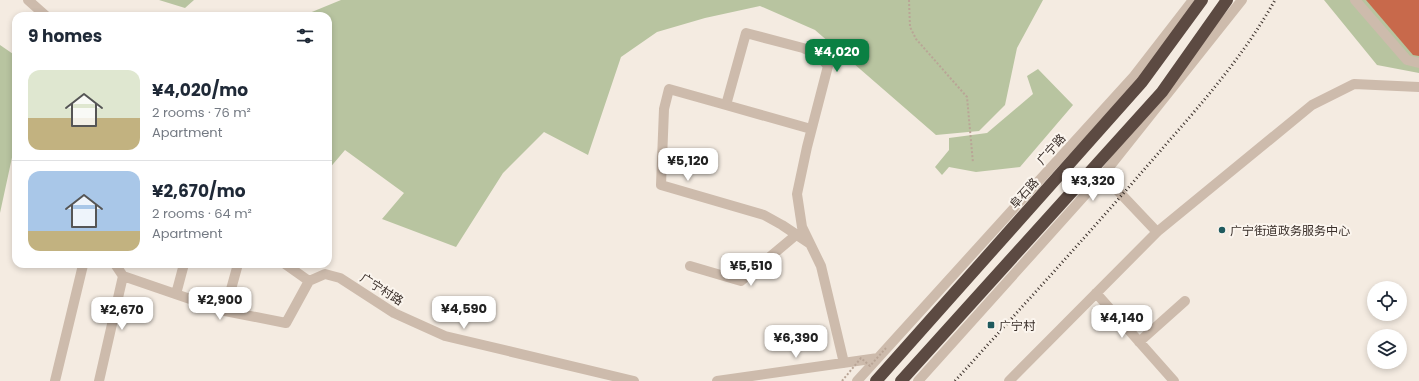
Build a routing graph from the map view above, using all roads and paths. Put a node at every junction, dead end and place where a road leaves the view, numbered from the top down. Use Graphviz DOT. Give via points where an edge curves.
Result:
graph roads {
  1 [pos="28,0"];
  2 [pos="909,0"];
  3 [pos="1193,0"];
  4 [pos="1202,0"];
  5 [pos="1227,0"];
  6 [pos="1242,0"];
  7 [pos="1355,0"];
  8 [pos="42,12"];
  9 [pos="1419,63"];
  10 [pos="1419,87"];
  11 [pos="726,105"];
  12 [pos="811,129"];
  13 [pos="973,163"];
  14 [pos="1103,175"];
  15 [pos="1157,232"];
  16 [pos="796,235"];
  17 [pos="809,243"];
  18 [pos="690,266"];
  19 [pos="80,268"];
  20 [pos="118,268"];
  21 [pos="183,268"];
  22 [pos="237,268"];
  23 [pos="291,268"];
  24 [pos="123,276"];
  25 [pos="309,281"];
  26 [pos="1096,293"];
  27 [pos="176,294"];
  28 [pos="1185,301"];
  29 [pos="225,311"];
  30 [pos="1139,342"];
  31 [pos="886,348"];
  32 [pos="878,358"];
  33 [pos="844,364"];
  34 [pos="54,381"];
  35 [pos="99,381"];
  36 [pos="634,381"];
  37 [pos="716,381"];
  38 [pos="842,381"];
  39 [pos="857,381"];
  40 [pos="876,381"];
  41 [pos="901,381"];
  42 [pos="918,381"];
  43 [pos="1009,381"];
  44 [pos="1174,381"];
  1 -- 8 [label="street"];
  2 -- 13 [label="path" via="910,27 916,39 967,97"];
  3 -- 32 [label="street, 广宁路" via="1134,76"];
  4 -- 40 [label="highway, 阜石路" via="1142,82"];
  5 -- 41 [label="highway" via="1162,92"];
  6 -- 14 [label="street"];
  7 -- 9 [label="street" via="1407,60"];
  10 -- 15 [label="street" via="1354,84 1312,105"];
  11 -- 12 [label="street"];
  11 -- 12 [label="street" via="746,33 803,48 818,55 828,66"];
  11 -- 16 [label="street" via="669,89 664,109 661,185 764,215"];
  12 -- 17 [label="street" via="797,194 802,227"];
  14 -- 15 [label="street"];
  14 -- 42 [label="street"];
  15 -- 26 [label="street"];
  16 -- 17 [label="street"];
  16 -- 18 [label="street" via="741,281"];
  17 -- 33 [label="street" via="821,266"];
  19 -- 34 [label="street"];
  20 -- 24 [label="street"];
  21 -- 27 [label="street"];
  22 -- 29 [label="street"];
  23 -- 25 [label="street"];
  24 -- 27 [label="street"];
  24 -- 35 [label="street"];
  25 -- 29 [label="street" via="286,323"];
  25 -- 36 [label="street, 广宁村路" via="324,274 340,278 394,313 445,336"];
  26 -- 30 [label="street"];
  26 -- 43 [label="street"];
  27 -- 29 [label="street"];
  28 -- 30 [label="street"];
  30 -- 44 [label="street"];
  31 -- 38 [label="path, bridge" via="870,366 861,358"];
  32 -- 33 [label="street"];
  32 -- 39 [label="street, 广宁路"];
  33 -- 37 [label="street"];
}
